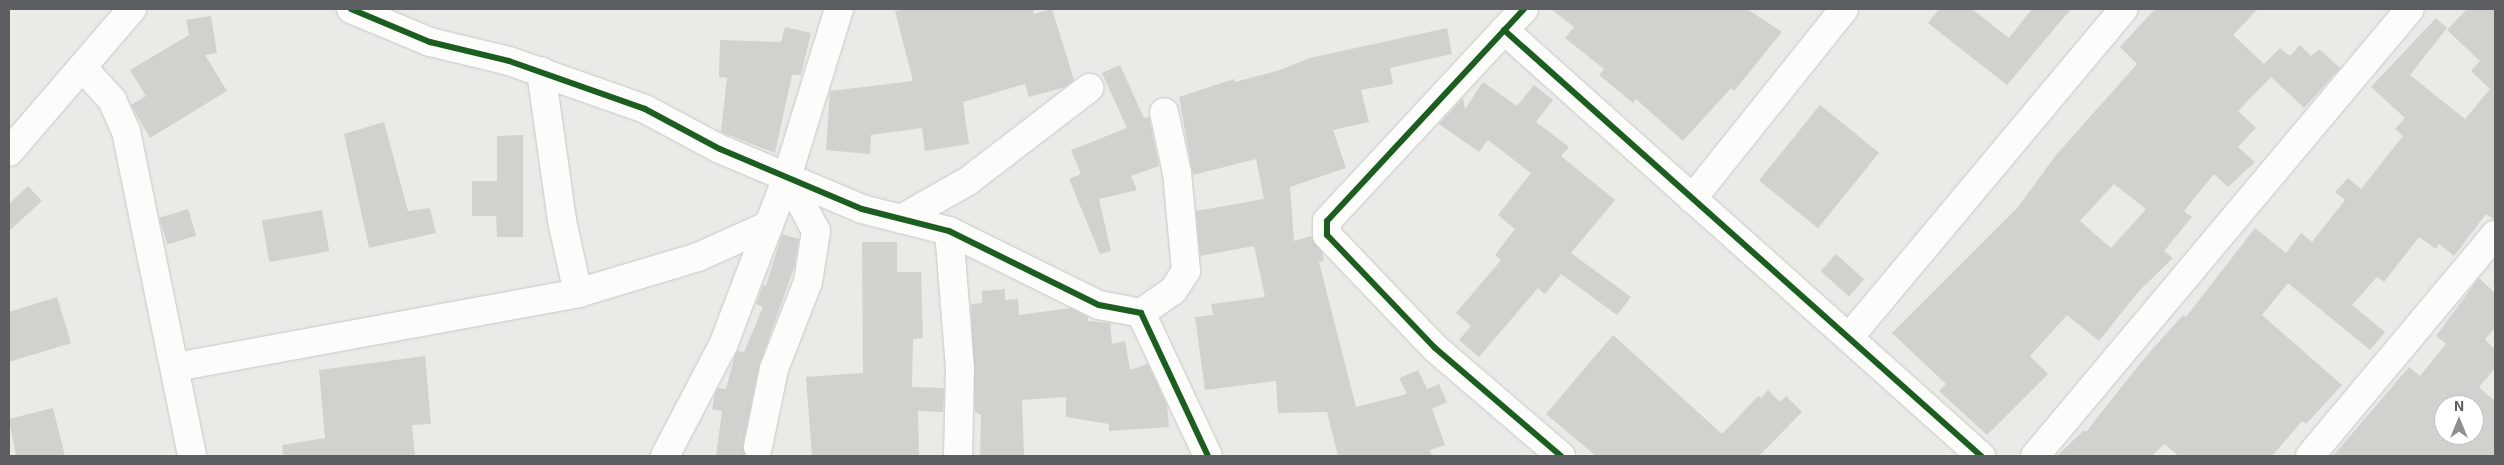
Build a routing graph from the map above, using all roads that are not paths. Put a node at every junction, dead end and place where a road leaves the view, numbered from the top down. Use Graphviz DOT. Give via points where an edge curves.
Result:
graph roads {
  1 [pos="132,9"];
  2 [pos="351,9"];
  3 [pos="839,9"];
  4 [pos="1524,9"];
  5 [pos="1844,9"];
  6 [pos="2124,9"];
  7 [pos="2410,9"];
  8 [pos="1504,30"];
  9 [pos="82,67"];
  10 [pos="541,71"];
  11 [pos="1090,88"];
  12 [pos="1164,112"];
  13 [pos="9,152"];
  14 [pos="787,177"];
  15 [pos="1692,199"];
  16 [pos="901,218"];
  17 [pos="769,225"];
  18 [pos="949,231"];
  19 [pos="2495,235"];
  20 [pos="578,293"];
  21 [pos="1141,313"];
  22 [pos="1851,335"];
  23 [pos="176,366"];
  24 [pos="758,447"];
  25 [pos="192,456"];
  26 [pos="665,456"];
  27 [pos="958,456"];
  28 [pos="1208,456"];
  29 [pos="1561,456"];
  30 [pos="1981,456"];
  31 [pos="2035,456"];
  32 [pos="2310,456"];
  1 -- 9 [label="street"];
  2 -- 10 [label="street" via="430,42"];
  3 -- 14 [label="street"];
  4 -- 8 [label="street"];
  5 -- 15 [label="street"];
  6 -- 22 [label="street"];
  7 -- 31 [label="street"];
  8 -- 15 [label="street"];
  8 -- 29 [label="street" via="1327,221 1327,235 1435,348"];
  9 -- 13 [label="street"];
  9 -- 23 [label="street" via="112,100 126,131"];
  10 -- 14 [label="street" via="645,108 720,150"];
  10 -- 20 [label="street" via="562,221"];
  11 -- 16 [label="street" via="968,181"];
  12 -- 21 [label="street" via="1177,173 1186,271 1173,291"];
  14 -- 16 [label="street" via="862,209"];
  14 -- 17 [label="street"];
  14 -- 24 [label="street" via="816,231 808,282 774,369"];
  15 -- 22 [label="street"];
  16 -- 18 [label="street"];
  17 -- 20 [label="street" via="698,256"];
  17 -- 26 [label="street" via="724,343"];
  18 -- 21 [label="street" via="1099,305"];
  18 -- 27 [label="street" via="960,368"];
  19 -- 32 [label="street"];
  20 -- 23 [label="street"];
  21 -- 28 [label="street"];
  22 -- 30 [label="street"];
  23 -- 25 [label="street"];
}
